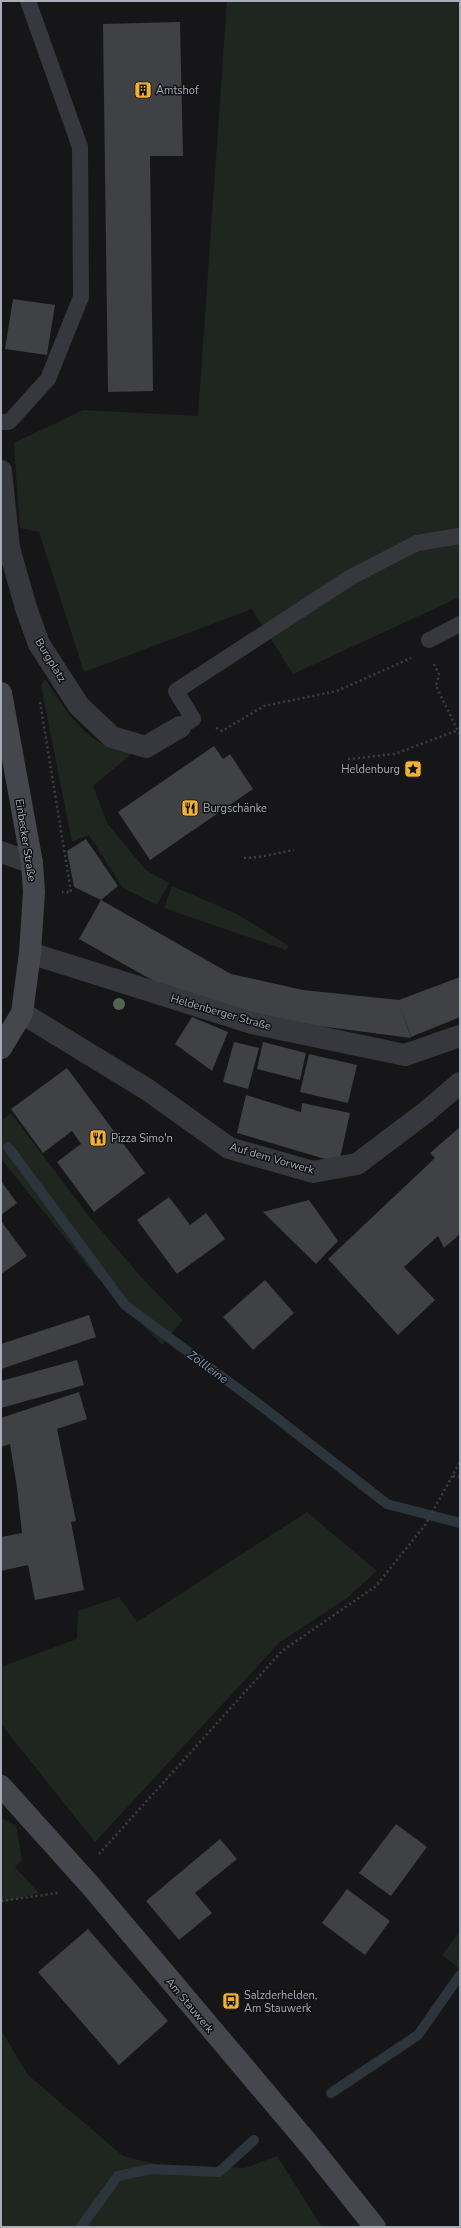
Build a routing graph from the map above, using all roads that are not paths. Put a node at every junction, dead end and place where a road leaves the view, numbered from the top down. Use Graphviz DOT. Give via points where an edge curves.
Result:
graph roads {
  1 [pos="28,1"];
  2 [pos="1,422"];
  3 [pos="1,471"];
  4 [pos="460,536"];
  5 [pos="460,624"];
  6 [pos="428,646"];
  7 [pos="1,693"];
  8 [pos="180,727"];
  9 [pos="1,852"];
  10 [pos="32,863"];
  11 [pos="30,953"];
  12 [pos="22,1013"];
  13 [pos="460,1036"];
  14 [pos="1,1048"];
  15 [pos="460,1083"];
  16 [pos="1,1786"];
  17 [pos="375,2227"];
  1 -- 2 [label="lane" via="80,147 81,297 48,379 9,422"];
  3 -- 8 [label="street, Burgplatz" via="9,548 26,608 39,644 80,706 112,737 146,747"];
  4 -- 8 [label="lane" via="417,543 351,577 176,691 193,719"];
  5 -- 6 [label="lane"];
  7 -- 10 [label="street, Einbecker Straße"];
  9 -- 10 [label="street"];
  10 -- 11 [label="street, Einbecker Straße" via="34,892"];
  11 -- 12 [label="street, Einbecker Straße"];
  11 -- 13 [label="street, Heldenberger Straße" via="252,1023 405,1055"];
  12 -- 14 [label="street"];
  12 -- 15 [label="street, Auf dem Vorwerk" via="148,1090 229,1148 313,1172 357,1164"];
  16 -- 17 [label="street, Am Stauwerk" via="80,1874 312,2148"];
}
